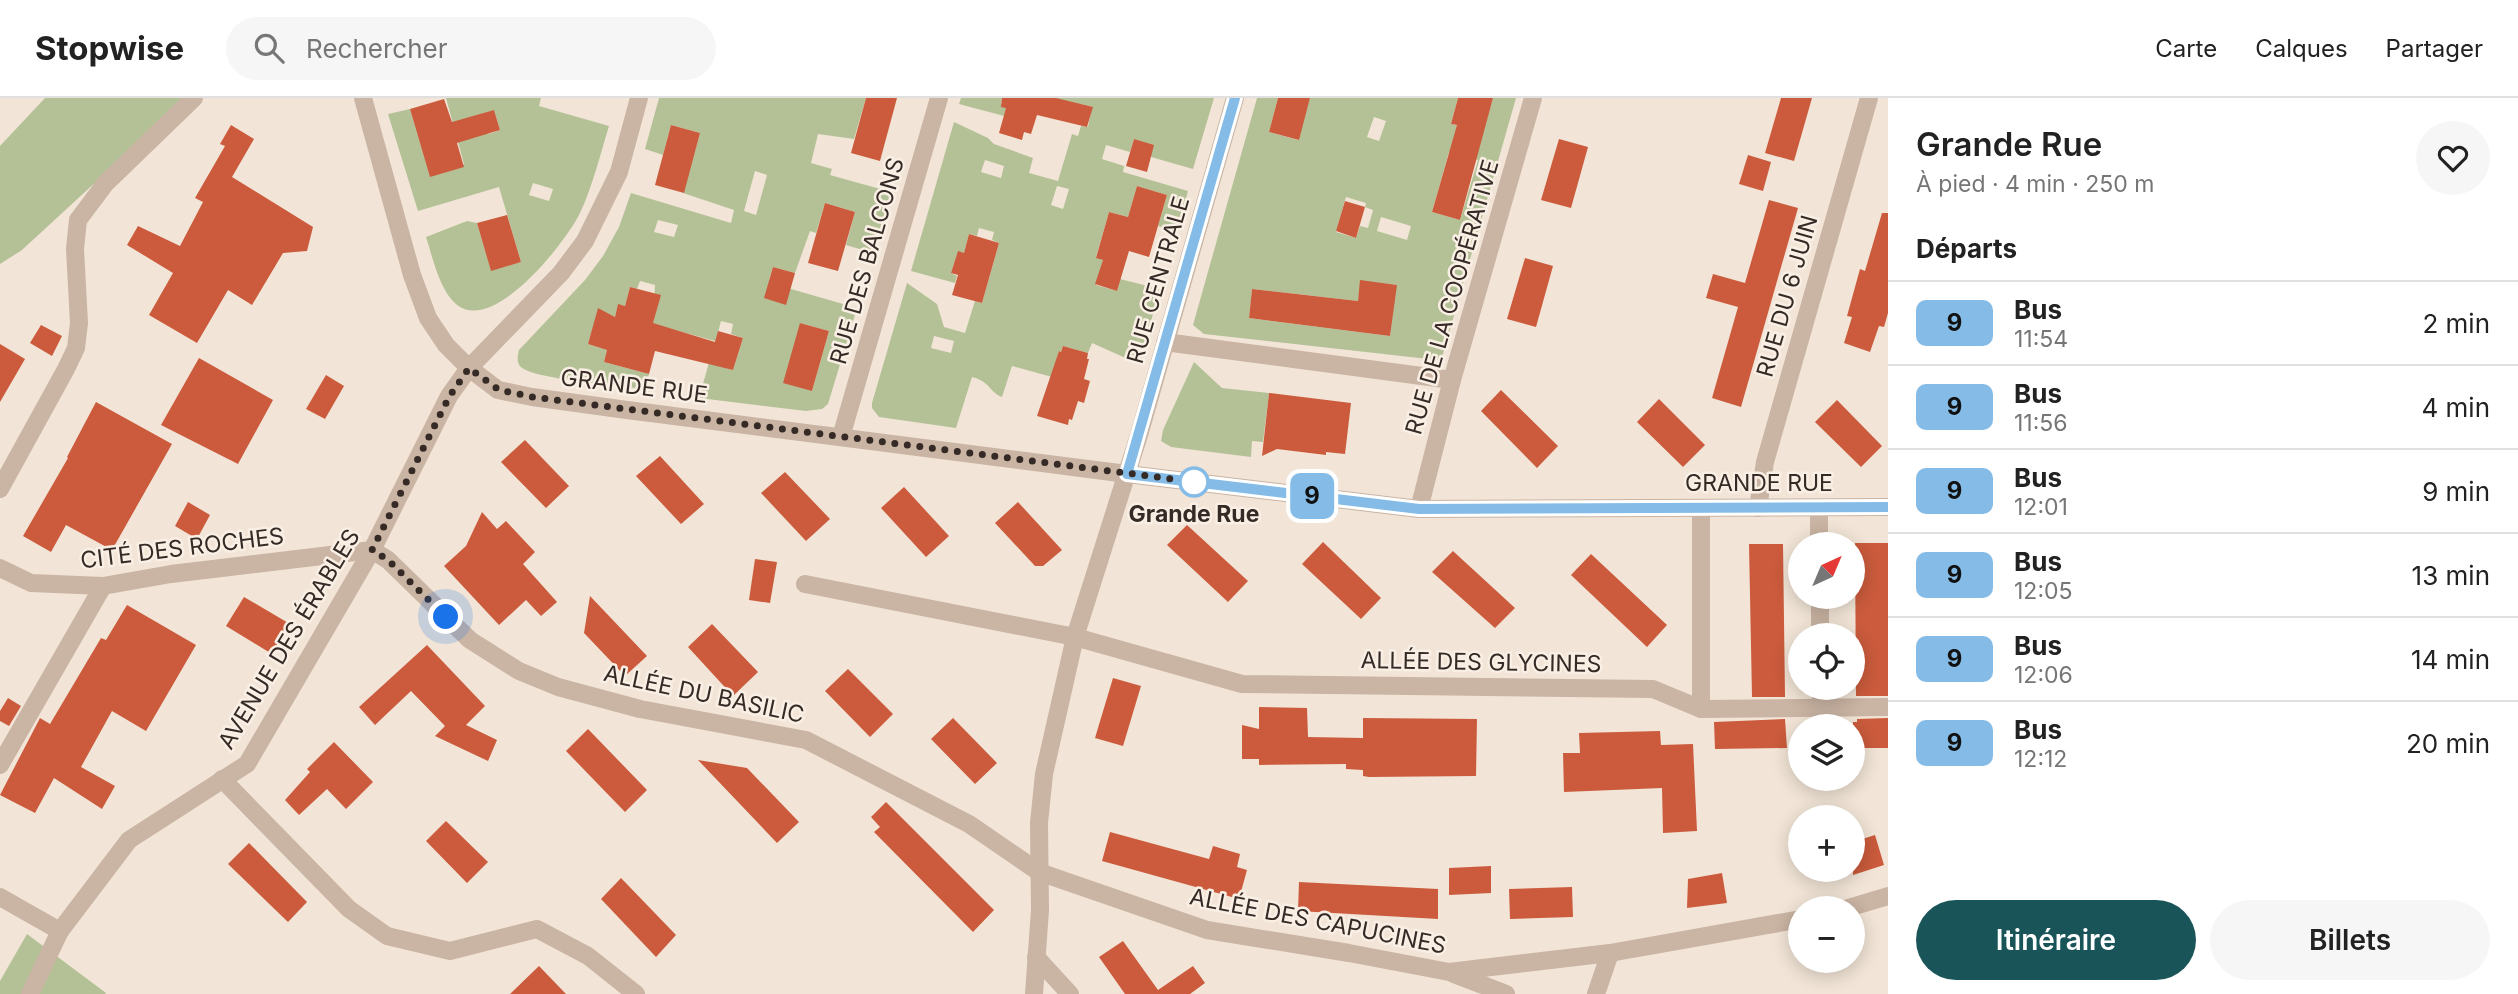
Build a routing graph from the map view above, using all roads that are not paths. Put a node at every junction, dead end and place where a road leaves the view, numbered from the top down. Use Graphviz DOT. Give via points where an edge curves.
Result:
graph roads {
  1 [pos="194,98"];
  2 [pos="363,98"];
  3 [pos="639,98"];
  4 [pos="939,98"];
  5 [pos="1235,98"];
  6 [pos="1533,98"];
  7 [pos="1869,98"];
  8 [pos="1165,342"];
  9 [pos="469,368"];
  10 [pos="1452,380"];
  11 [pos="841,437"];
  12 [pos="1127,474"];
  13 [pos="0,489"];
  14 [pos="1888,507"];
  15 [pos="1701,508"];
  16 [pos="1758,508"];
  17 [pos="1819,508"];
  18 [pos="1419,509"];
  19 [pos="1819,532"];
  20 [pos="372,550"];
  21 [pos="0,568"];
  22 [pos="805,584"];
  23 [pos="103,586"];
  24 [pos="1076,637"];
  25 [pos="1821,700"];
  26 [pos="1888,707"];
  27 [pos="1821,708"];
  28 [pos="1701,709"];
  29 [pos="0,765"];
  30 [pos="222,779"];
  31 [pos="1039,872"];
  32 [pos="0,897"];
  33 [pos="1888,897"];
  34 [pos="1865,903"];
  35 [pos="1788,921"];
  36 [pos="60,932"];
  37 [pos="1610,953"];
  38 [pos="1036,957"];
  39 [pos="1450,972"];
  40 [pos="30,994"];
  41 [pos="636,994"];
  42 [pos="1034,994"];
  43 [pos="1070,994"];
  44 [pos="1506,994"];
  45 [pos="1597,994"];
  1 -- 13 [label="street" via="105,184 78,220 76,348"];
  2 -- 9 [label="street, GRANDE RUE" via="424,307 446,345"];
  3 -- 9 [label="street, AVENUE DES ÉRABLES" via="619,172 585,241"];
  4 -- 11 [label="street, RUE DES BALCONS"];
  5 -- 8 [label="street, RUE CENTRALE"];
  6 -- 10 [label="street, RUE DE LA COOPÉRATIVE"];
  7 -- 16 [label="street, RUE DU 6 JUIN" via="1765,462"];
  8 -- 10 [label="street"];
  8 -- 12 [label="street, RUE CENTRALE"];
  9 -- 11 [label="street, GRANDE RUE" via="499,390 533,397"];
  9 -- 20 [label="street, AVENUE DES ÉRABLES" via="449,397"];
  10 -- 18 [label="street, RUE DE LA COOPÉRATIVE"];
  11 -- 12 [label="street, GRANDE RUE"];
  12 -- 18 [label="street, GRANDE RUE"];
  12 -- 24 [label="street, RUE CENTRALE"];
  14 -- 17 [label="street, GRANDE RUE"];
  15 -- 16 [label="street, GRANDE RUE"];
  15 -- 18 [label="street, GRANDE RUE"];
  15 -- 28 [label="street"];
  16 -- 17 [label="street, GRANDE RUE"];
  17 -- 19 [label="street"];
  20 -- 23 [label="street, CITÉ DES ROCHES"];
  20 -- 30 [label="street, AVENUE DES ÉRABLES" via="247,764"];
  20 -- 31 [label="street, ALLÉE DU BASILIC" via="470,640 519,671 558,687 640,709 806,740 969,824"];
  21 -- 23 [label="street, CITÉ DES ROCHES" via="31,583"];
  22 -- 24 [label="street, ALLÉE DES GLYCINES"];
  23 -- 29 [label="street"];
  24 -- 28 [label="street, ALLÉE DES GLYCINES" via="1242,684 1653,689"];
  24 -- 31 [label="street, RUE CENTRALE" via="1044,774"];
  25 -- 27 [label="street"];
  26 -- 27 [label="street, ALLÉE DES GLYCINES"];
  27 -- 28 [label="street, ALLÉE DES GLYCINES"];
  30 -- 36 [label="street, AVENUE DES ÉRABLES" via="129,840"];
  30 -- 41 [label="street" via="349,908 387,936 450,951 537,929 588,956"];
  31 -- 38 [label="street, RUE CENTRALE"];
  31 -- 39 [label="street, ALLÉE DES CAPUCINES" via="1207,930"];
  32 -- 36 [label="street"];
  33 -- 34 [label="street"];
  35 -- 37 [label="street, ALLÉE DES CAPUCINES"];
  36 -- 40 [label="street, AVENUE DES ÉRABLES"];
  37 -- 39 [label="street, ALLÉE DES CAPUCINES"];
  37 -- 45 [label="street"];
  38 -- 42 [label="street, RUE CENTRALE"];
  38 -- 43 [label="street"];
  39 -- 44 [label="street"];
}
